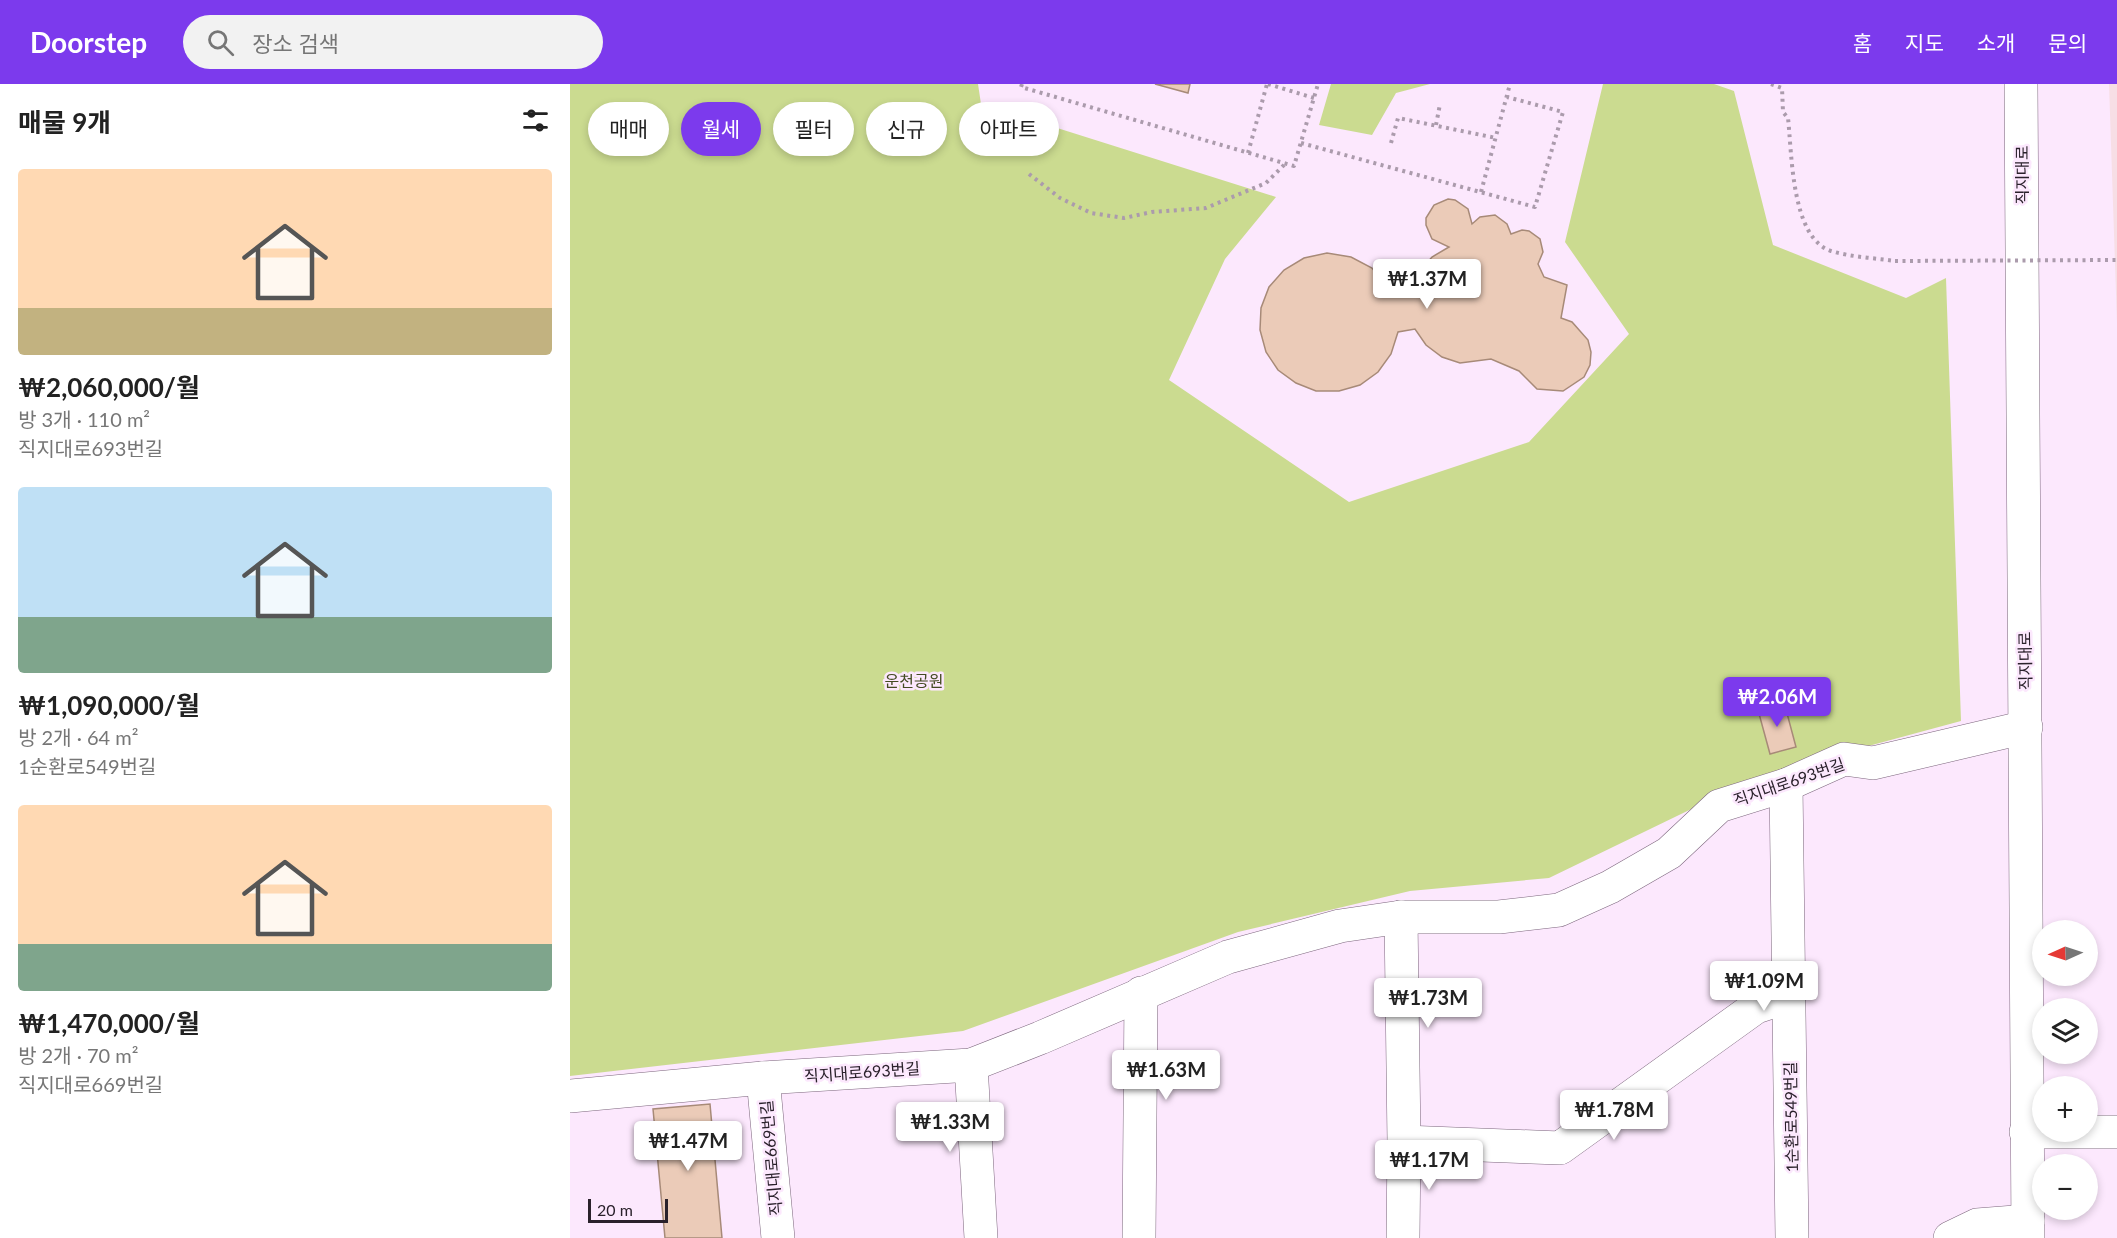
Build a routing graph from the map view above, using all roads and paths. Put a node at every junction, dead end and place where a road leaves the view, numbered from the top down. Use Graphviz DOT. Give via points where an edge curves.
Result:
graph roads {
  1 [pos="1022,84"];
  2 [pos="1267,84"];
  3 [pos="1318,84"];
  4 [pos="1510,84"];
  5 [pos="1771,84"];
  6 [pos="2022,84"];
  7 [pos="1507,97"];
  8 [pos="1314,98"];
  9 [pos="1440,104"];
  10 [pos="1436,125"];
  11 [pos="1496,138"];
  12 [pos="1391,142"];
  13 [pos="1301,143"];
  14 [pos="1248,153"];
  15 [pos="1285,164"];
  16 [pos="1029,174"];
  17 [pos="1481,192"];
  18 [pos="2117,260"];
  19 [pos="2026,727"];
  20 [pos="1786,785"];
  21 [pos="1401,917"];
  22 [pos="1141,993"];
  23 [pos="1789,996"];
  24 [pos="971,1065"];
  25 [pos="763,1078"];
  26 [pos="570,1096"];
  27 [pos="2026,1132"];
  28 [pos="2117,1132"];
  29 [pos="1404,1142"];
  30 [pos="1140,1224"];
  31 [pos="2028,1230"];
  32 [pos="778,1238"];
  33 [pos="981,1238"];
  34 [pos="1403,1238"];
  35 [pos="1792,1238"];
  36 [pos="1950,1238"];
  1 -- 14 [label="path" via="1021,87"];
  2 -- 8 [label="path"];
  2 -- 14 [label="path"];
  3 -- 8 [label="path"];
  4 -- 7 [label="path"];
  5 -- 18 [label="path, bridge" via="1782,88 1801,216 1815,241 1830,250 1895,261"];
  6 -- 19 [label="street, 직지대로"];
  7 -- 11 [label="path"];
  7 -- 17 [label="path" via="1563,112 1535,207"];
  8 -- 13 [label="path"];
  9 -- 10 [label="path"];
  10 -- 11 [label="path"];
  10 -- 12 [label="path" via="1398,118"];
  11 -- 17 [label="path"];
  13 -- 15 [label="path" via="1294,166"];
  13 -- 17 [label="path"];
  14 -- 15 [label="path"];
  15 -- 16 [label="path" via="1266,183 1206,208 1124,218 1091,213 1059,198"];
  19 -- 20 [label="street, 직지대로693번길" via="1874,763 1844,759"];
  19 -- 27 [label="street, 직지대로"];
  20 -- 21 [label="street, 직지대로693번길" via="1719,806 1669,853 1559,910 1499,917"];
  20 -- 23 [label="street, 1순환로549번길"];
  21 -- 22 [label="street, 직지대로693번길" via="1340,926 1228,957"];
  21 -- 29 [label="street"];
  22 -- 24 [label="street, 직지대로693번길"];
  22 -- 30 [label="street"];
  23 -- 29 [label="street" via="1756,1007 1560,1148"];
  23 -- 35 [label="street, 1순환로549번길"];
  24 -- 25 [label="street, 직지대로693번길"];
  24 -- 33 [label="street"];
  25 -- 26 [label="street, 직지대로693번길"];
  25 -- 32 [label="street, 직지대로669번길"];
  27 -- 28 [label="street"];
  27 -- 31 [label="street, 직지대로"];
  29 -- 34 [label="street"];
  31 -- 36 [label="street" via="1977,1225"];
}
